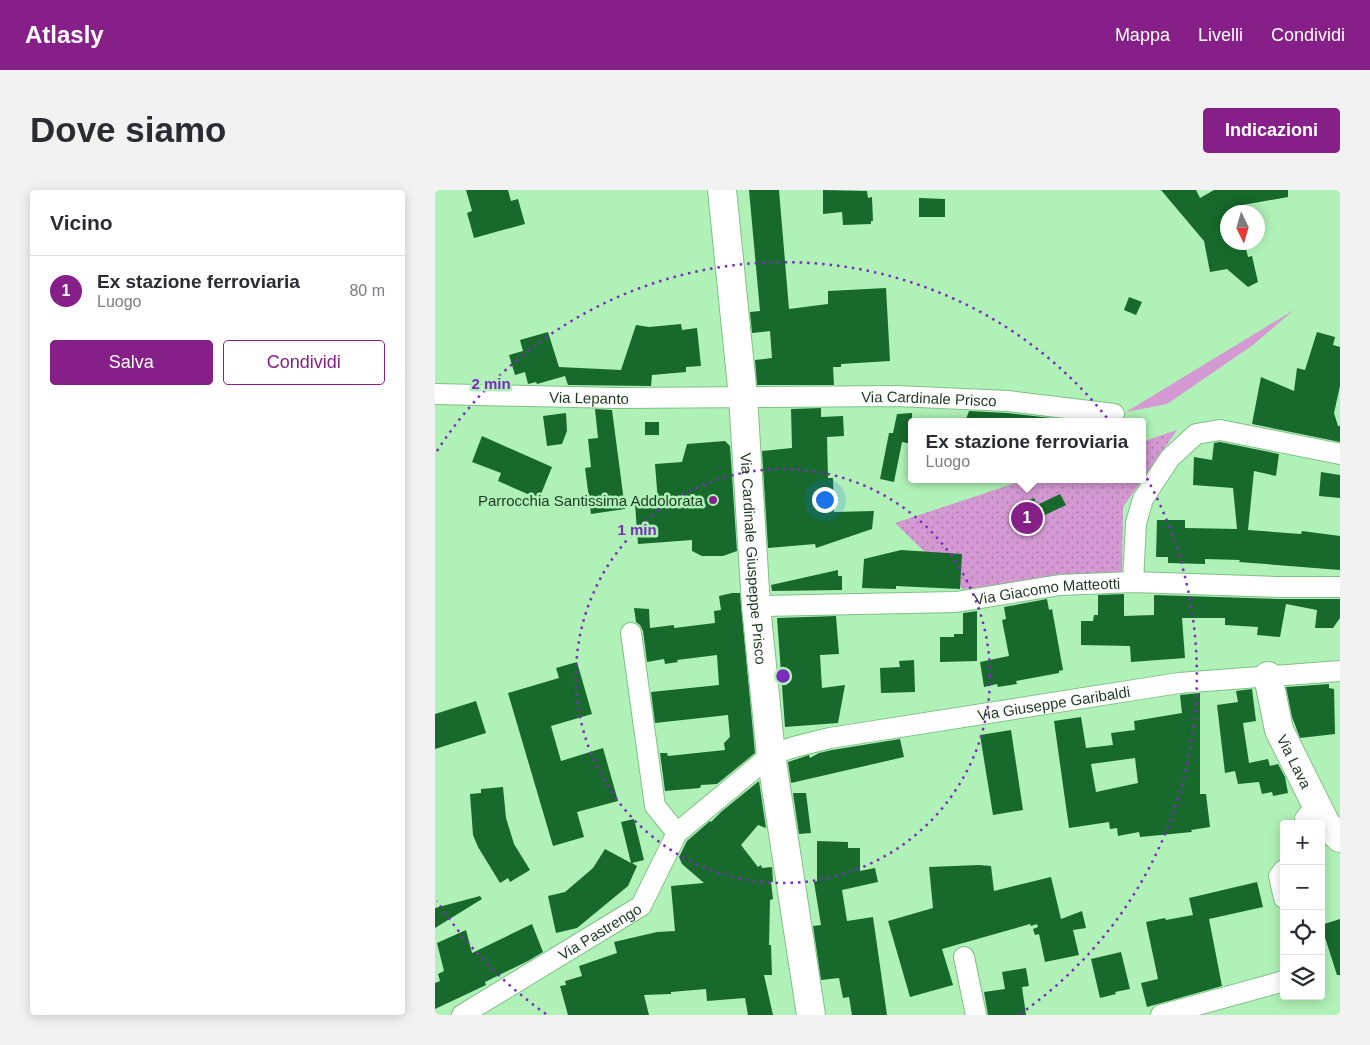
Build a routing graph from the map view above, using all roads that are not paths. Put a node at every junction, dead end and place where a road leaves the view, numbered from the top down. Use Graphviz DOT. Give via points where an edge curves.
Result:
graph roads {
  1 [pos="722,190"];
  2 [pos="435,394"];
  3 [pos="743,397"];
  4 [pos="1114,414"];
  5 [pos="1340,454"];
  6 [pos="1133,582"];
  7 [pos="1340,587"];
  8 [pos="756,606"];
  9 [pos="631,632"];
  10 [pos="1340,671"];
  11 [pos="1268,676"];
  12 [pos="771,755"];
  13 [pos="1310,815"];
  14 [pos="677,834"];
  15 [pos="1340,838"];
  16 [pos="964,957"];
  17 [pos="1280,982"];
  18 [pos="462,1015"];
  19 [pos="811,1015"];
  20 [pos="976,1015"];
  21 [pos="1161,1015"];
  1 -- 3 [label="street, Via Cardinale Giuspeppe Prisco"];
  2 -- 3 [label="street, Via Lepanto"];
  3 -- 4 [label="street, Via Cardinale Prisco" via="896,396 1008,400"];
  3 -- 8 [label="street, Via Cardinale Giuspeppe Prisco"];
  5 -- 6 [label="street" via="1220,430 1196,434 1170,458 1143,499 1136,524"];
  6 -- 7 [label="street, Via Giacomo Matteotti"];
  6 -- 8 [label="street, Via Giacomo Matteotti" via="1060,585 956,602"];
  8 -- 12 [label="street, Via Cardinale Giuspeppe Prisco"];
  9 -- 14 [label="street" via="655,806"];
  10 -- 11 [label="street, Via Giuseppe Garibaldi"];
  11 -- 12 [label="street, Via Giuseppe Garibaldi" via="1179,683 830,738"];
  11 -- 13 [label="street, Via Lava" via="1279,730"];
  12 -- 14 [label="street, Via Pastrengo"];
  12 -- 19 [label="street, Via Cardinale Giuspeppe Prisco"];
  13 -- 15 [label="street, Via Lava" via="1326,824"];
  14 -- 18 [label="street, Via Pastrengo" via="641,906"];
  16 -- 20 [label="street"];
  17 -- 21 [label="street"];
}
